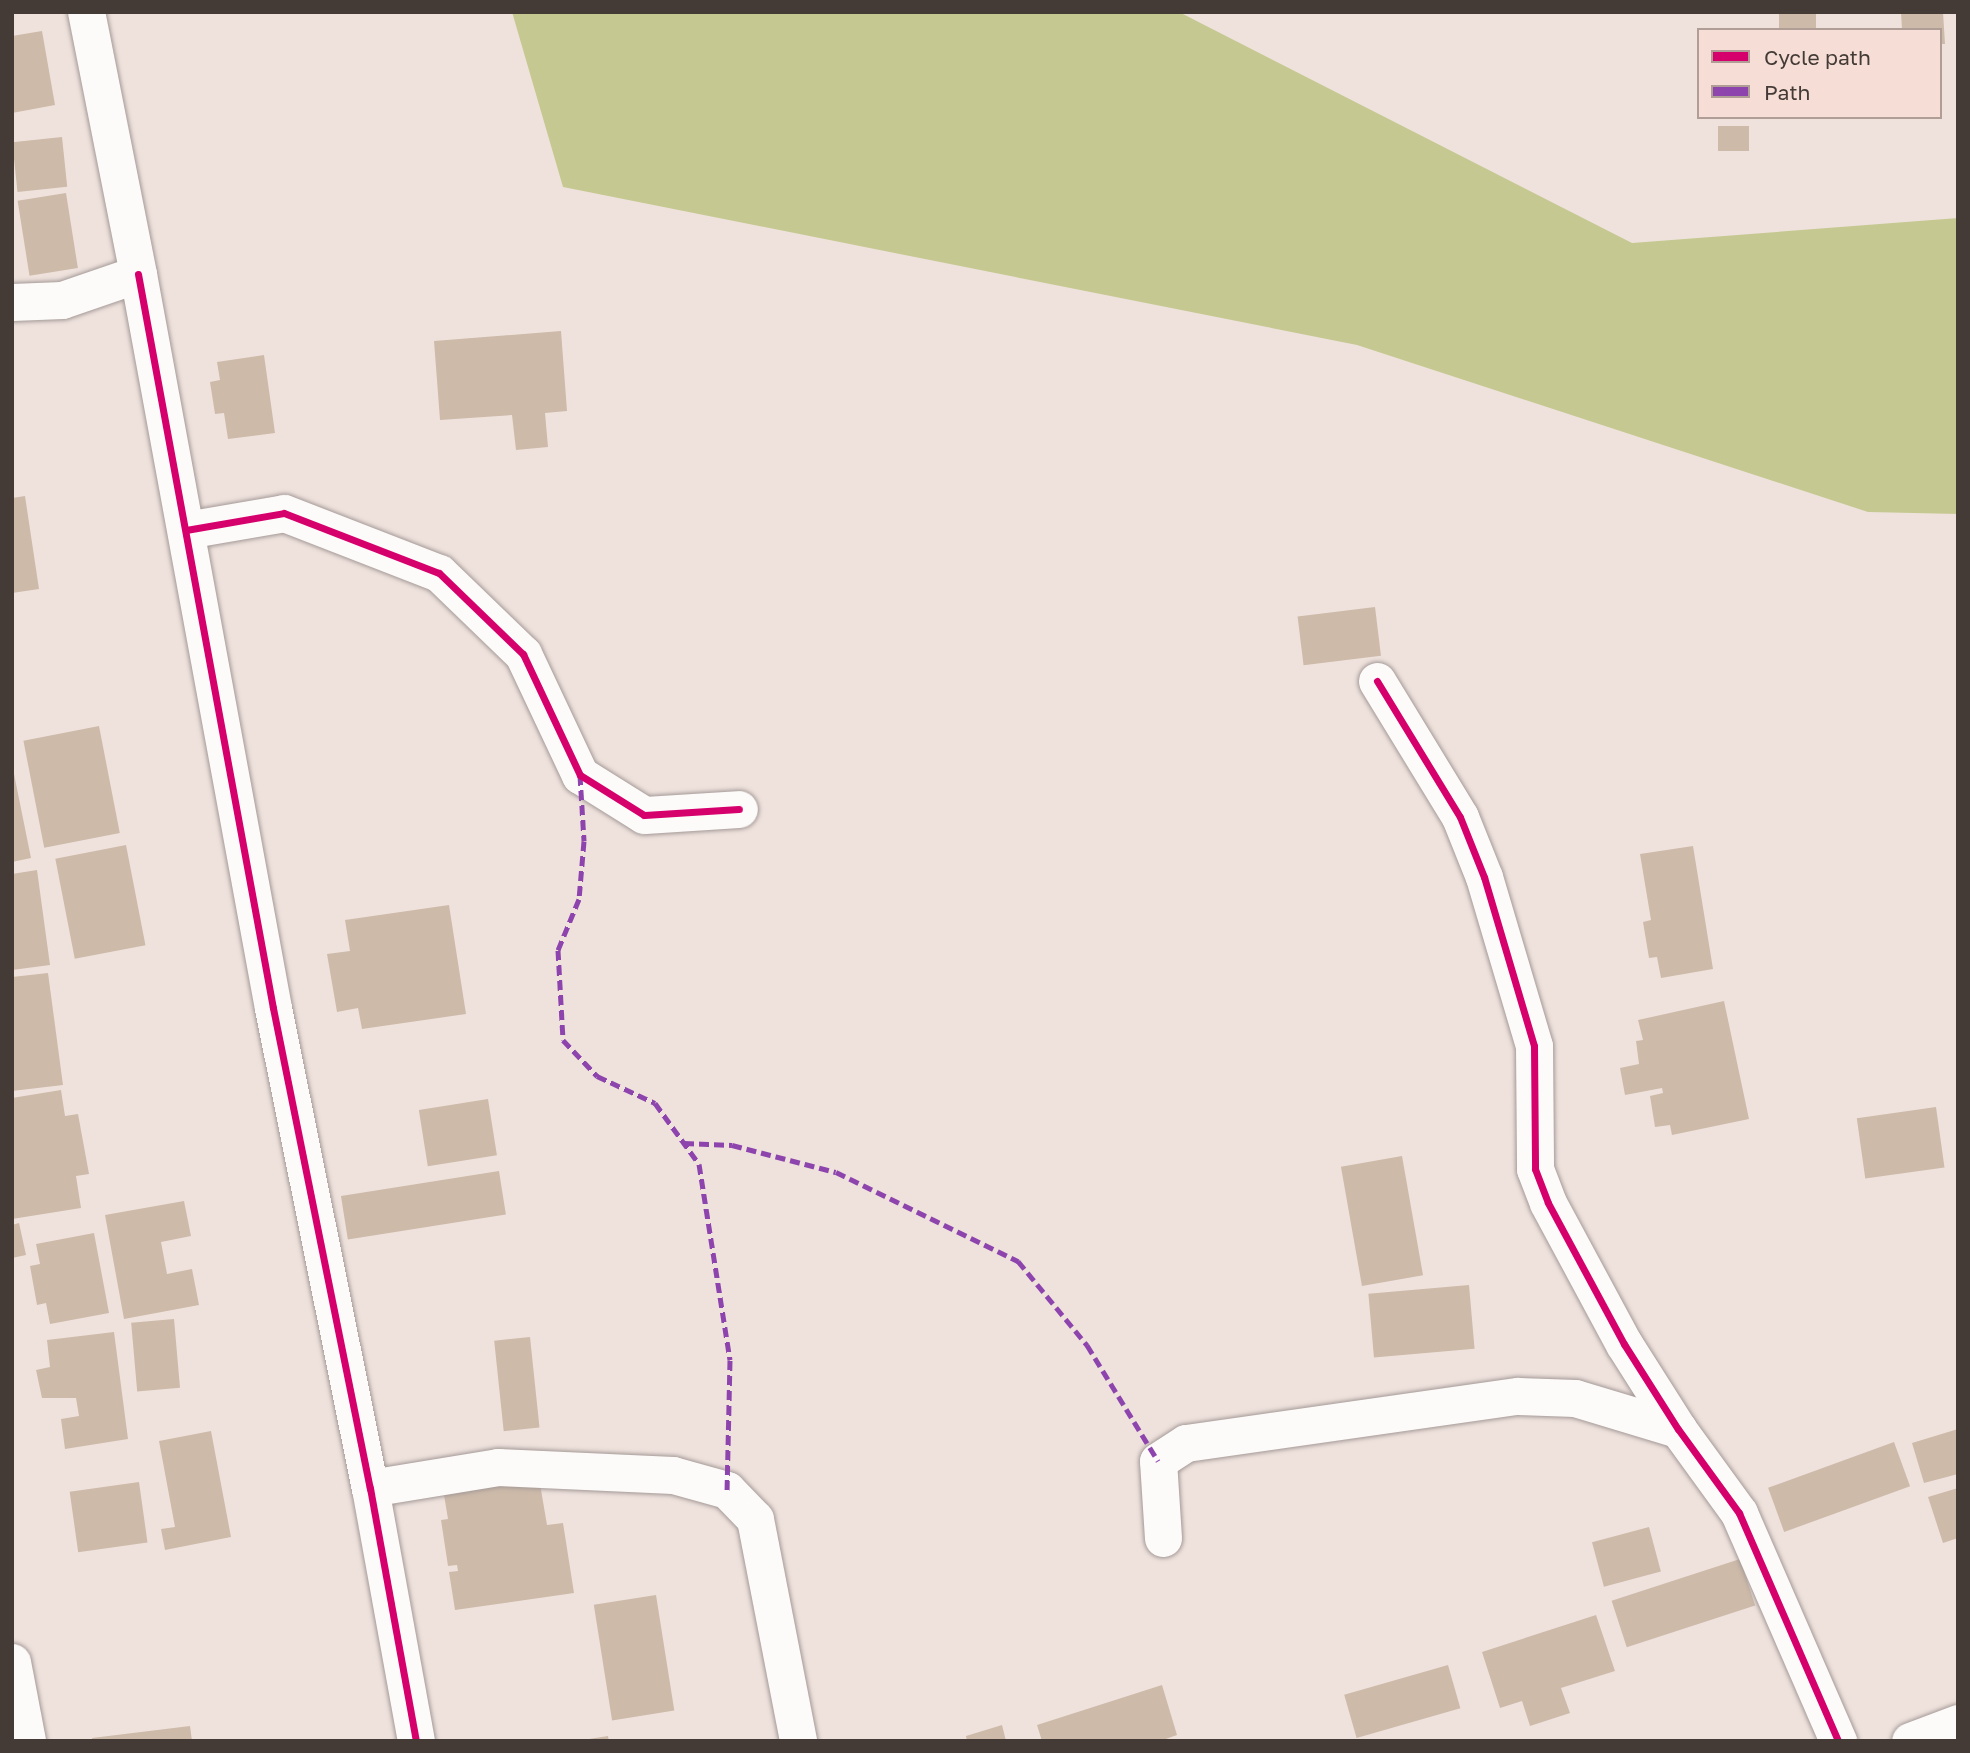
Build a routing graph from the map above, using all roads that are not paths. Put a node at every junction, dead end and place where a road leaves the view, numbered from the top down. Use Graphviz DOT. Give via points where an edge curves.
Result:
graph roads {
  1 [pos="86,12"];
  2 [pos="138,274"];
  3 [pos="12,302"];
  4 [pos="186,530"];
  5 [pos="1377,681"];
  6 [pos="740,809"];
  7 [pos="1678,1429"];
  8 [pos="370,1488"];
  9 [pos="1163,1538"];
  10 [pos="12,1662"];
  11 [pos="1958,1723"];
  12 [pos="27,1741"];
  13 [pos="416,1741"];
  14 [pos="798,1741"];
  15 [pos="1838,1741"];
  16 [pos="1910,1741"];
  1 -- 2 [label="street"];
  2 -- 3 [label="street" via="62,300"];
  2 -- 4 [label="street"];
  4 -- 6 [label="street" via="284,513 439,573 523,654 580,775 644,814"];
  4 -- 8 [label="street" via="273,1008"];
  5 -- 7 [label="street" via="1460,817 1484,877 1534,1046 1535,1169 1548,1203 1624,1344"];
  7 -- 9 [label="street" via="1575,1398 1518,1396 1186,1443 1158,1461"];
  7 -- 15 [label="street" via="1739,1513"];
  8 -- 13 [label="street"];
  8 -- 14 [label="street" via="498,1467 673,1475 727,1490 755,1520"];
  10 -- 12 [label="street"];
  11 -- 16 [label="street"];
}
